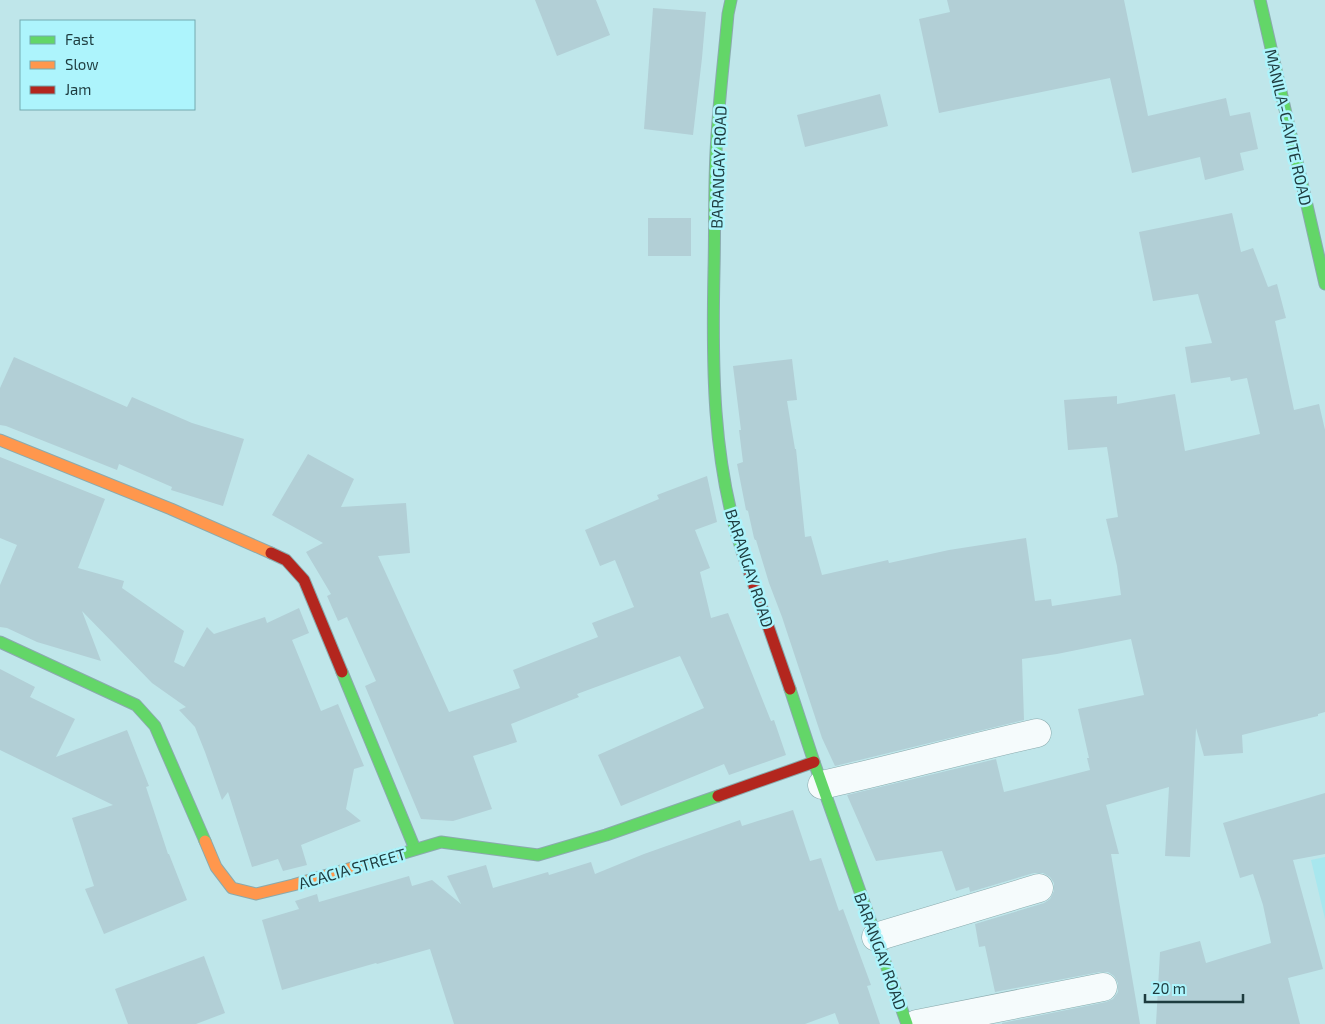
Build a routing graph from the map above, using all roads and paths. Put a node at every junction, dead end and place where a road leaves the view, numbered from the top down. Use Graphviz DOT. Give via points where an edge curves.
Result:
graph roads {
  1 [pos="731,0"];
  2 [pos="1260,0"];
  3 [pos="1325,284"];
  4 [pos="0,440"];
  5 [pos="0,642"];
  6 [pos="1037,733"];
  7 [pos="818,773"];
  8 [pos="415,849"];
  9 [pos="1039,888"];
  10 [pos="876,937"];
  11 [pos="1103,986"];
  12 [pos="907,1024"];
  13 [pos="917,1024"];
  1 -- 7 [label="street, BARANGAY ROAD" via="716,152 713,312 718,438 739,543"];
  2 -- 3 [label="street, MANILA-CAVITE ROAD"];
  4 -- 8 [label="street" via="171,509 286,560 304,580"];
  5 -- 8 [label="street, ACACIA STREET" via="136,706 154,726 216,867 232,888 256,894"];
  6 -- 7 [label="street" via="880,772"];
  7 -- 8 [label="street, ACACIA STREET" via="538,855 441,842"];
  7 -- 10 [label="street, BARANGAY ROAD"];
  9 -- 10 [label="street"];
  10 -- 12 [label="street, BARANGAY ROAD"];
  11 -- 13 [label="street"];
}
